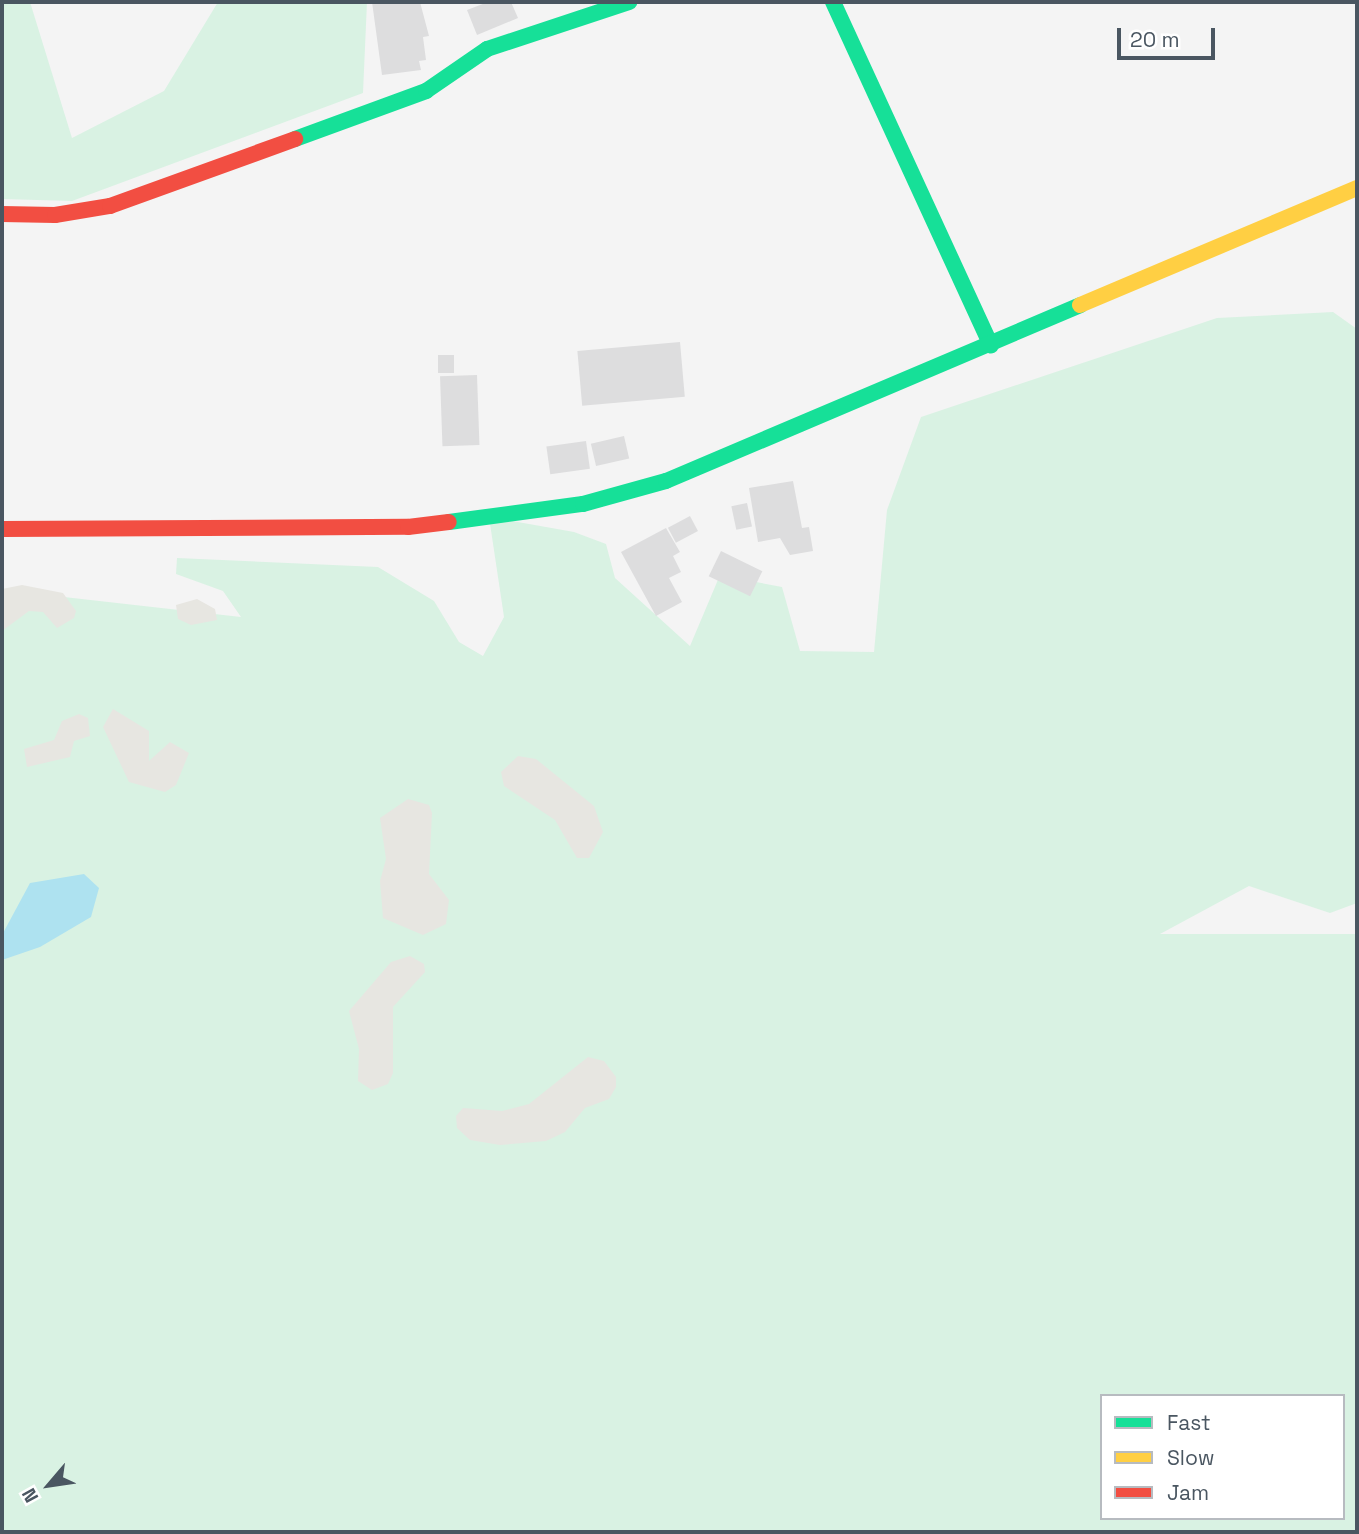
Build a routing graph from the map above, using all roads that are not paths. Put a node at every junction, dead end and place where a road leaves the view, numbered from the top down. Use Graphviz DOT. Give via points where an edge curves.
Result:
graph roads {
  1 [pos="629,2"];
  2 [pos="833,2"];
  3 [pos="1357,188"];
  4 [pos="2,214"];
  5 [pos="991,345"];
  6 [pos="2,529"];
  1 -- 4 [label="street" via="486,49 426,91 110,206 55,215"];
  2 -- 5 [label="street"];
  3 -- 5 [label="street"];
  5 -- 6 [label="street" via="666,481 583,504 408,527"];
}
